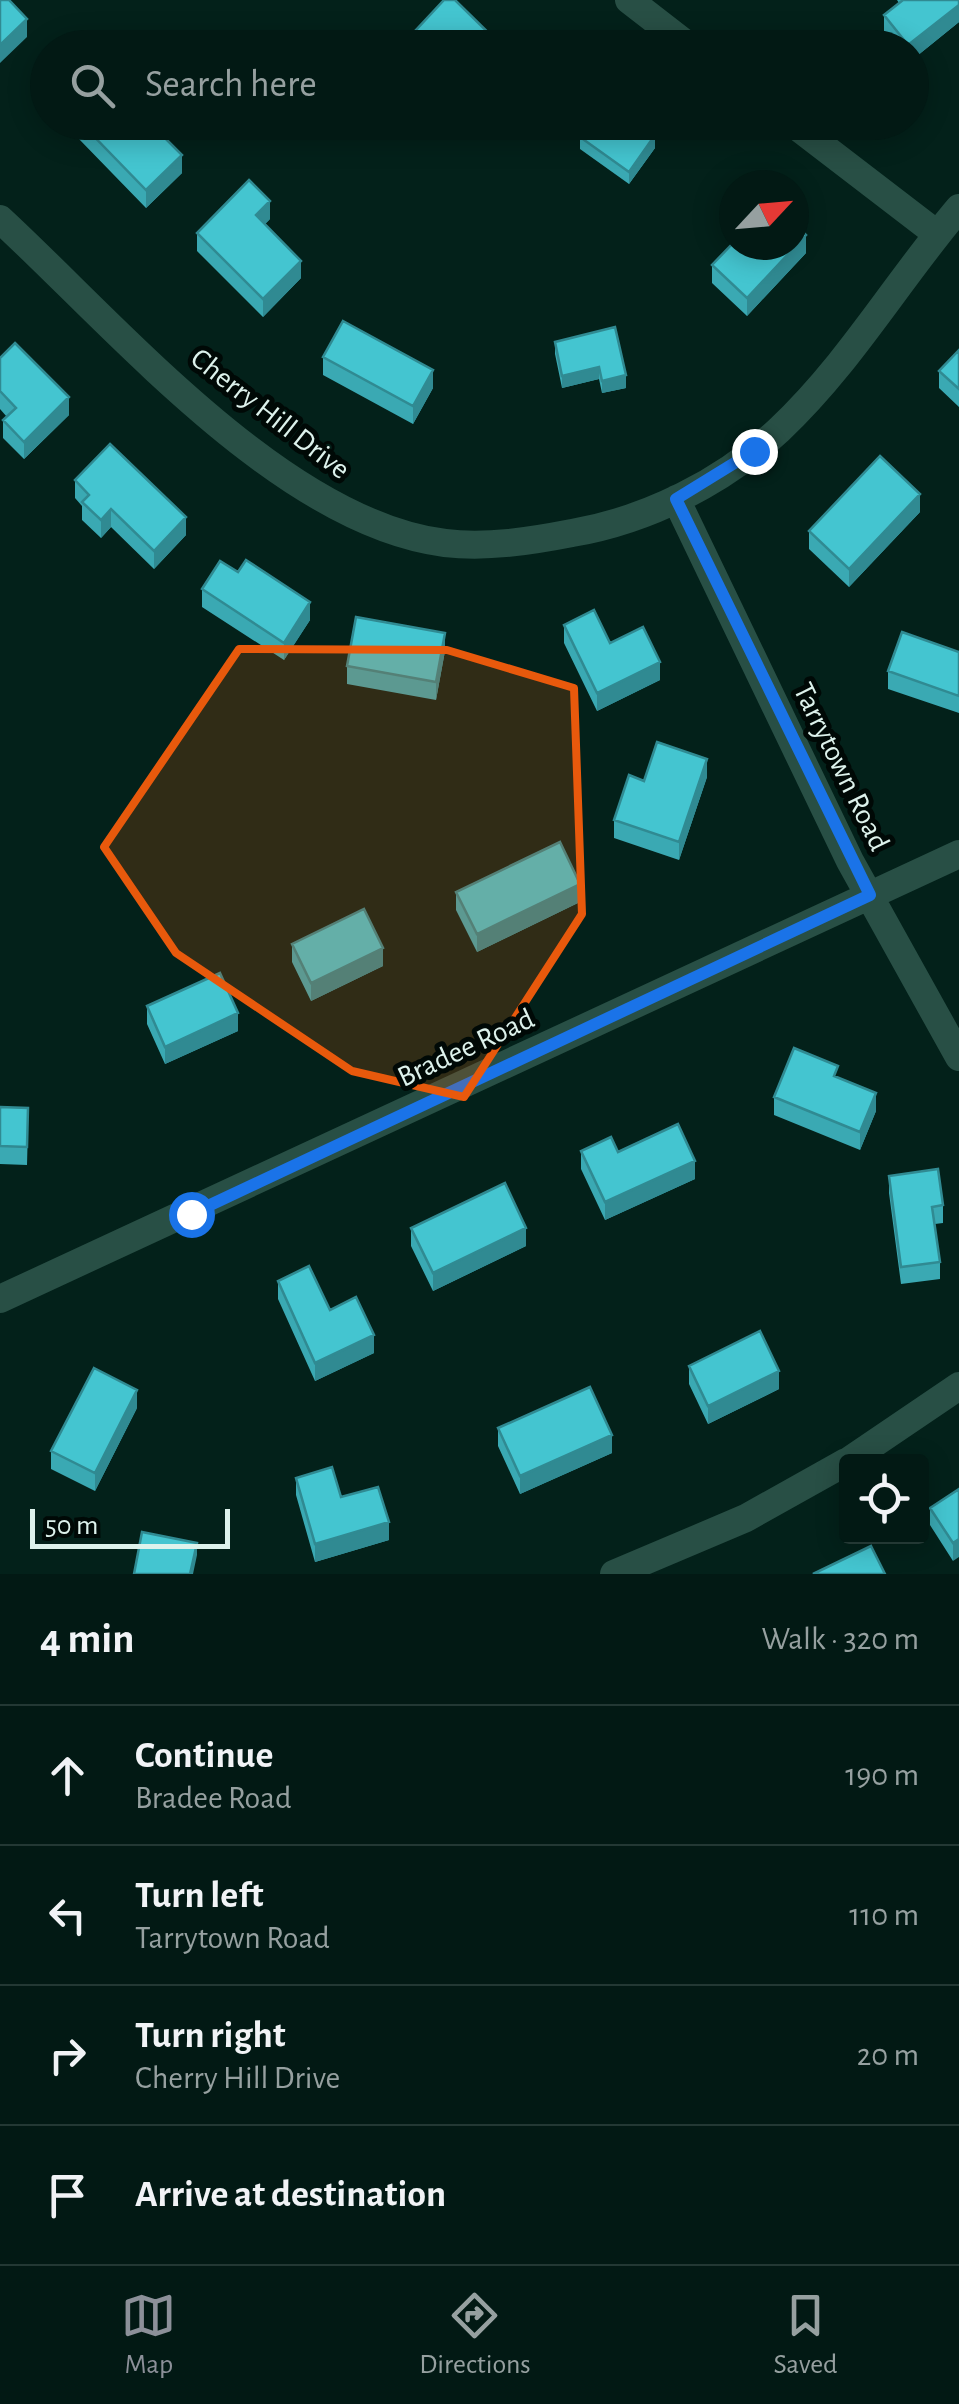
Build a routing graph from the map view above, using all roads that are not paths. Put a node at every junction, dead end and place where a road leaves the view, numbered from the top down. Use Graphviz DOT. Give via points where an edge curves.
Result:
graph roads {
  1 [pos="629,0"];
  2 [pos="668,30"];
  3 [pos="814,140"];
  4 [pos="959,208"];
  5 [pos="0,219"];
  6 [pos="936,234"];
  7 [pos="676,499"];
  8 [pos="959,854"];
  9 [pos="870,895"];
  10 [pos="959,1057"];
  11 [pos="0,1299"];
  12 [pos="959,1386"];
  13 [pos="859,1454"];
  14 [pos="839,1466"];
  15 [pos="614,1574"];
  1 -- 2 [label="street"];
  3 -- 6 [label="street"];
  4 -- 6 [label="street, Cherry Hill Drive"];
  5 -- 7 [label="street, Cherry Hill Drive" via="240,440 341,510 444,543 521,543 593,530"];
  6 -- 7 [label="street, Cherry Hill Drive" via="863,338 813,395 754,451"];
  7 -- 9 [label="street, Tarrytown Road"];
  8 -- 9 [label="street, Bradee Road"];
  9 -- 10 [label="street, Tarrytown Road"];
  9 -- 11 [label="street, Bradee Road"];
  12 -- 13 [label="street"];
  14 -- 15 [label="street" via="746,1518"];
}
